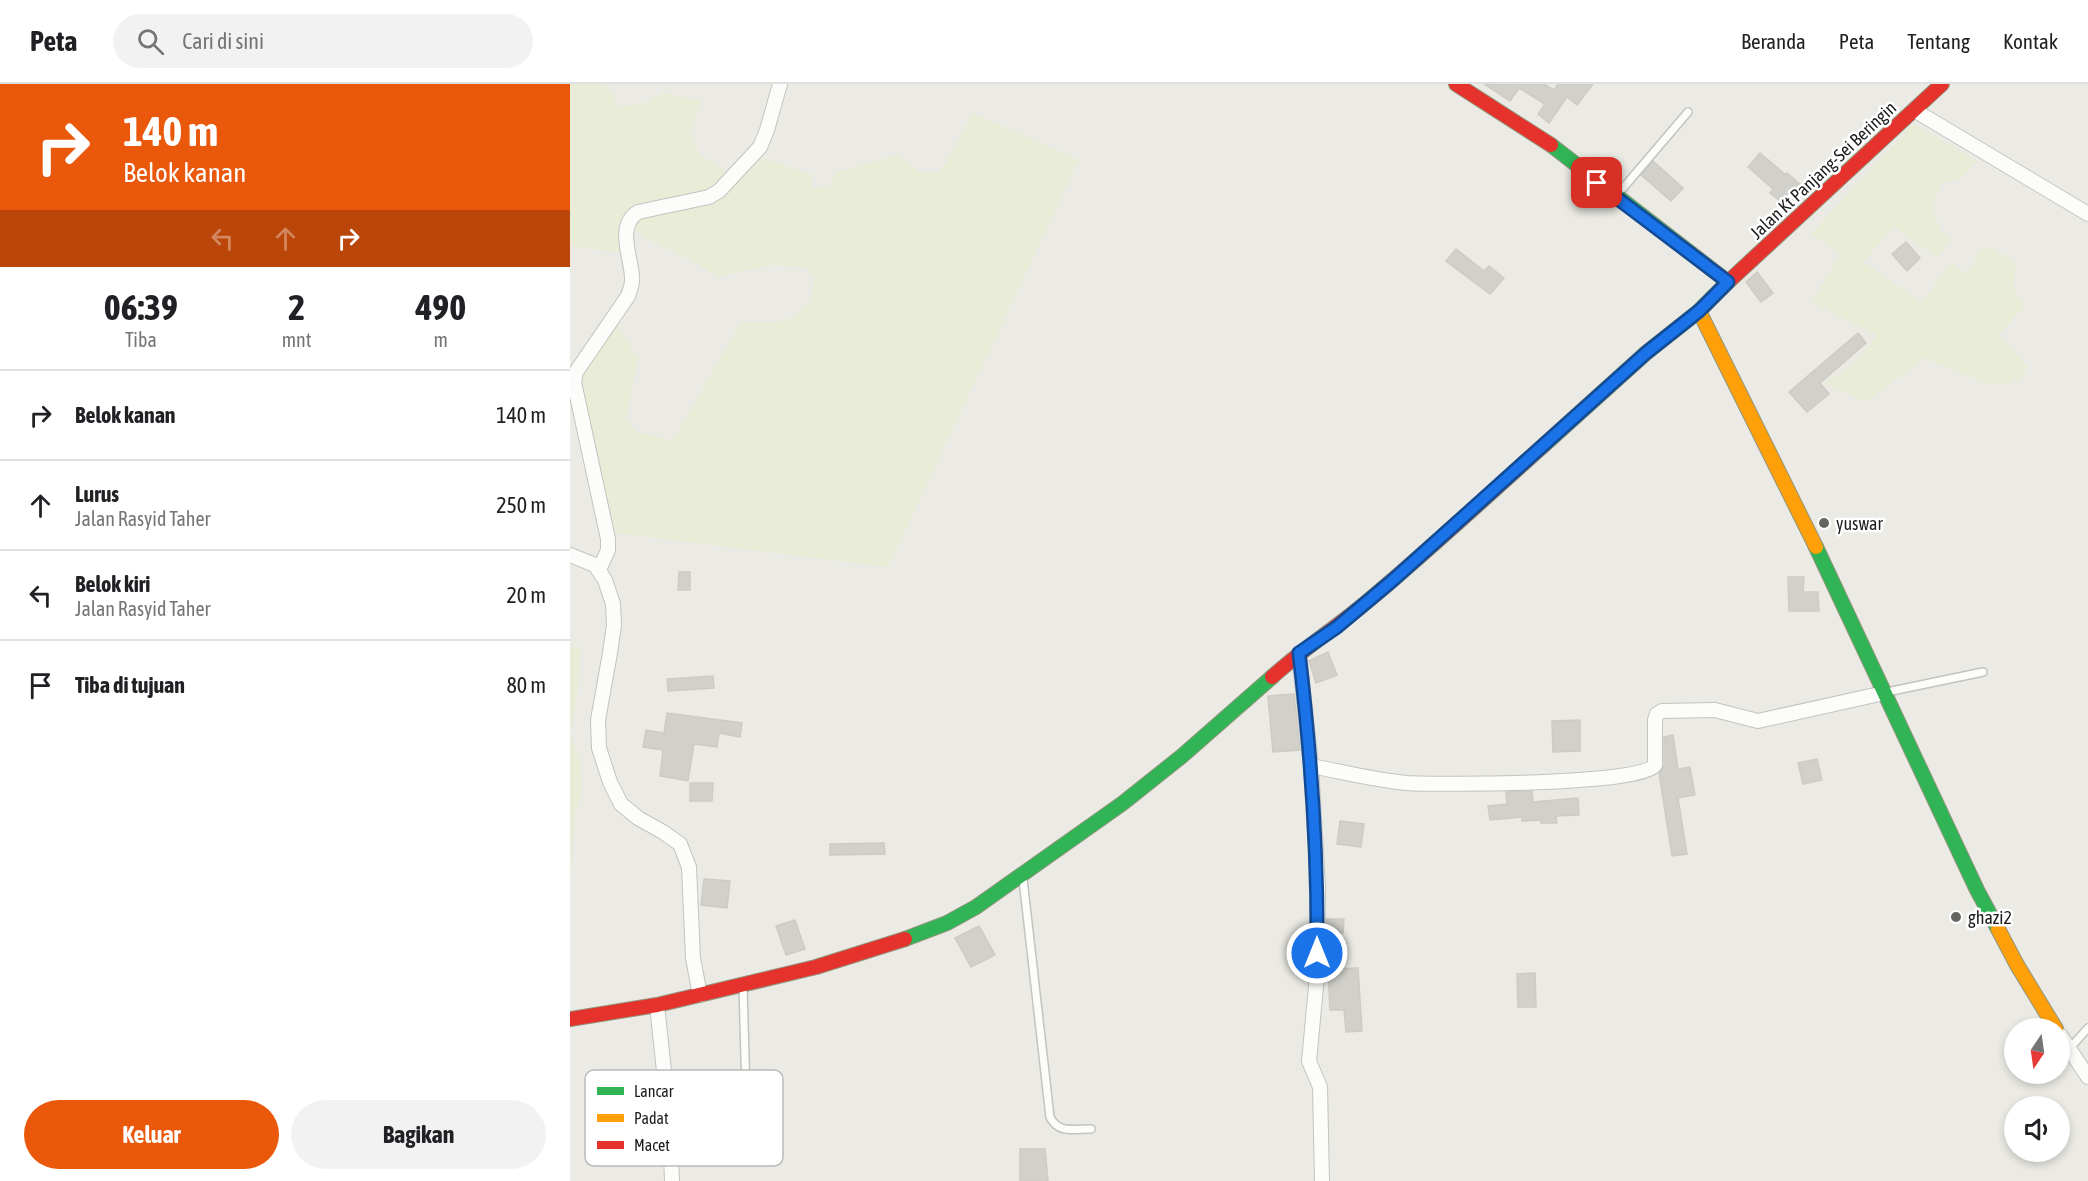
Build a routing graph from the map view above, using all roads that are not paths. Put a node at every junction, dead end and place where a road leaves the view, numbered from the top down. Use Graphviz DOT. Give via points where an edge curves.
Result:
graph roads {
  1 [pos="780,84"];
  2 [pos="1456,84"];
  3 [pos="1942,84"];
  4 [pos="1914,110"];
  5 [pos="1688,112"];
  6 [pos="1615,197"];
  7 [pos="2088,214"];
  8 [pos="1728,282"];
  9 [pos="1699,311"];
  10 [pos="570,555"];
  11 [pos="599,570"];
  12 [pos="1299,653"];
  13 [pos="1983,672"];
  14 [pos="1884,693"];
  15 [pos="1311,766"];
  16 [pos="1022,873"];
  17 [pos="743,985"];
  18 [pos="700,995"];
  19 [pos="657,1005"];
  20 [pos="2048,1018"];
  21 [pos="570,1019"];
  22 [pos="2088,1028"];
  23 [pos="2070,1048"];
  24 [pos="2070,1050"];
  25 [pos="664,1070"];
  26 [pos="745,1070"];
  27 [pos="2088,1077"];
  28 [pos="1091,1129"];
  29 [pos="671,1166"];
  30 [pos="672,1181"];
  31 [pos="1322,1181"];
  1 -- 11 [label="street" via="760,147 719,191 709,197 638,212 628,225 626,238 632,276 628,296 573,382 608,539 608,550"];
  2 -- 6 [label="street" via="1543,140"];
  3 -- 4 [label="street, Jalan Kt Panjang-Sei Beringin"];
  4 -- 7 [label="street"];
  4 -- 8 [label="street, Jalan Kt Panjang-Sei Beringin"];
  5 -- 6 [label="lane"];
  6 -- 8 [label="street"];
  8 -- 9 [label="street, Jalan Kt Panjang-Sei Beringin"];
  9 -- 12 [label="street, Jalan Kt Panjang-Sei Beringin" via="1646,353 1393,580"];
  9 -- 14 [label="street" via="1784,479"];
  10 -- 11 [label="street"];
  11 -- 18 [label="street" via="613,604 614,625 598,720 600,748 621,804 680,844 689,867 693,958"];
  12 -- 15 [label="street"];
  12 -- 16 [label="street, Jalan Kt Panjang-Sei Beringin" via="1123,803"];
  13 -- 14 [label="lane"];
  14 -- 15 [label="street" via="1758,722 1715,710 1659,712 1654,725 1654,768 1608,777 1492,785 1406,783"];
  14 -- 20 [label="street" via="1977,890"];
  15 -- 31 [label="street" via="1318,887 1317,976 1309,1061 1320,1087"];
  16 -- 17 [label="street, Jalan Kt Panjang-Sei Beringin" via="948,923 816,967"];
  16 -- 28 [label="lane" via="1050,1117 1059,1129"];
  17 -- 18 [label="street, Jalan Kt Panjang-Sei Beringin"];
  17 -- 26 [label="lane"];
  18 -- 19 [label="street, Jalan Kt Panjang-Sei Beringin"];
  19 -- 21 [label="street, Jalan Kt Panjang-Sei Beringin"];
  19 -- 25 [label="street"];
  22 -- 23 [label="lane"];
  24 -- 27 [label="street"];
  29 -- 30 [label="street"];
}
